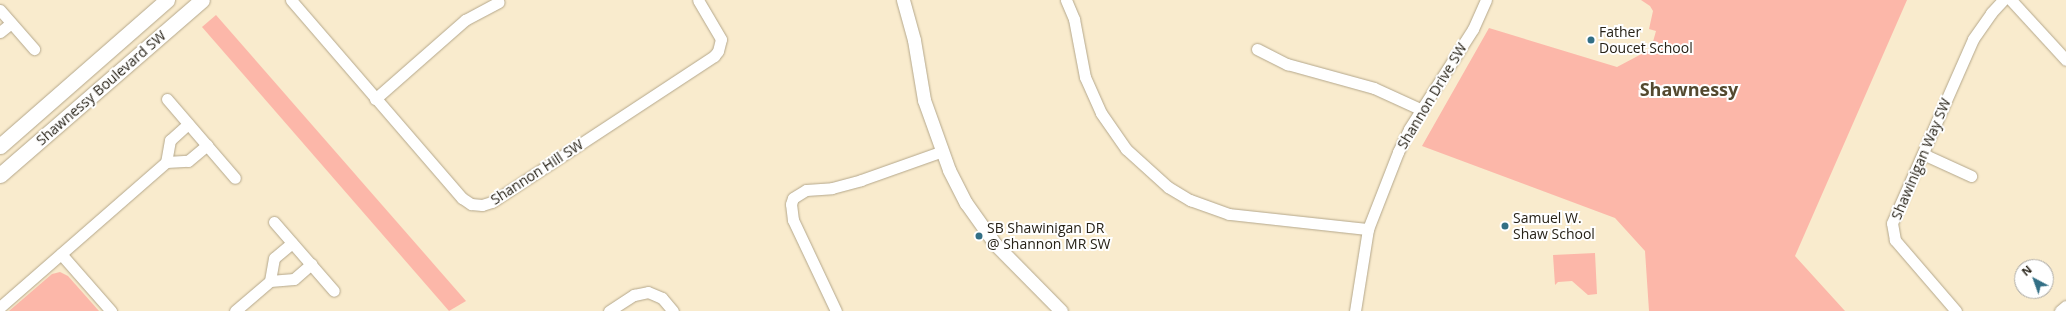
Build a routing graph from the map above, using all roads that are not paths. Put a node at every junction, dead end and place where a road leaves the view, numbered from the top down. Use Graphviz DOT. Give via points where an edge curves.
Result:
graph roads {
  1 [pos="167,0"];
  2 [pos="202,0"];
  3 [pos="291,0"];
  4 [pos="698,0"];
  5 [pos="903,0"];
  6 [pos="1066,0"];
  7 [pos="1486,0"];
  8 [pos="2003,0"];
  9 [pos="2010,0"];
  10 [pos="499,2"];
  11 [pos="0,10"];
  12 [pos="11,23"];
  13 [pos="0,32"];
  14 [pos="34,49"];
  15 [pos="1257,49"];
  16 [pos="2066,60"];
  17 [pos="167,99"];
  18 [pos="375,99"];
  19 [pos="1422,110"];
  20 [pos="188,124"];
  21 [pos="207,145"];
  22 [pos="0,146"];
  23 [pos="940,152"];
  24 [pos="1923,154"];
  25 [pos="166,162"];
  26 [pos="0,175"];
  27 [pos="1971,176"];
  28 [pos="235,178"];
  29 [pos="274,222"];
  30 [pos="1368,229"];
  31 [pos="292,242"];
  32 [pos="61,254"];
  33 [pos="311,264"];
  34 [pos="270,281"];
  35 [pos="334,291"];
  36 [pos="2066,306"];
  37 [pos="0,307"];
  38 [pos="111,311"];
  39 [pos="235,311"];
  40 [pos="609,311"];
  41 [pos="673,311"];
  42 [pos="836,311"];
  43 [pos="1061,311"];
  44 [pos="1355,311"];
  45 [pos="1956,311"];
  46 [pos="2060,311"];
  1 -- 22 [label="main road, Shawnessy Boulevard SW"];
  2 -- 26 [label="main road, Shawnessy Boulevard SW"];
  3 -- 18 [label="street, Shannon Hill SW"];
  4 -- 18 [label="street, Shannon Hill SW" via="721,39 714,56 487,204 476,205 462,198"];
  5 -- 23 [label="street" via="914,40 924,100"];
  6 -- 30 [label="street" via="1074,19 1086,77 1101,113 1126,149 1168,187 1190,200 1229,214"];
  7 -- 19 [label="street, Shannon Drive SW" via="1473,29"];
  8 -- 24 [label="street, Shawinigan Way SW" via="1973,39"];
  9 -- 16 [label="street"];
  10 -- 18 [label="street" via="465,20"];
  11 -- 12 [label="street"];
  12 -- 13 [label="street"];
  12 -- 14 [label="street"];
  15 -- 19 [label="street" via="1287,64 1374,88"];
  17 -- 20 [label="street"];
  19 -- 30 [label="street, Shannon Drive SW" via="1398,152"];
  20 -- 21 [label="street"];
  20 -- 25 [label="street" via="170,140"];
  21 -- 25 [label="street" via="188,161"];
  21 -- 28 [label="street"];
  23 -- 42 [label="street" via="861,180 832,188 806,190 793,198 791,204 794,220"];
  23 -- 43 [label="street" via="966,202 995,244"];
  24 -- 27 [label="street"];
  24 -- 45 [label="street, Shawinigan Way SW" via="1894,218 1893,235"];
  25 -- 32 [label="street"];
  29 -- 31 [label="street"];
  30 -- 44 [label="street, Shannon Drive SW"];
  31 -- 33 [label="street"];
  31 -- 34 [label="street" via="274,258"];
  32 -- 37 [label="street"];
  32 -- 38 [label="street"];
  33 -- 34 [label="street" via="294,279"];
  33 -- 35 [label="street"];
  34 -- 39 [label="street"];
  36 -- 46 [label="street"];
  40 -- 41 [label="street" via="634,295 648,292 662,298"];
}
